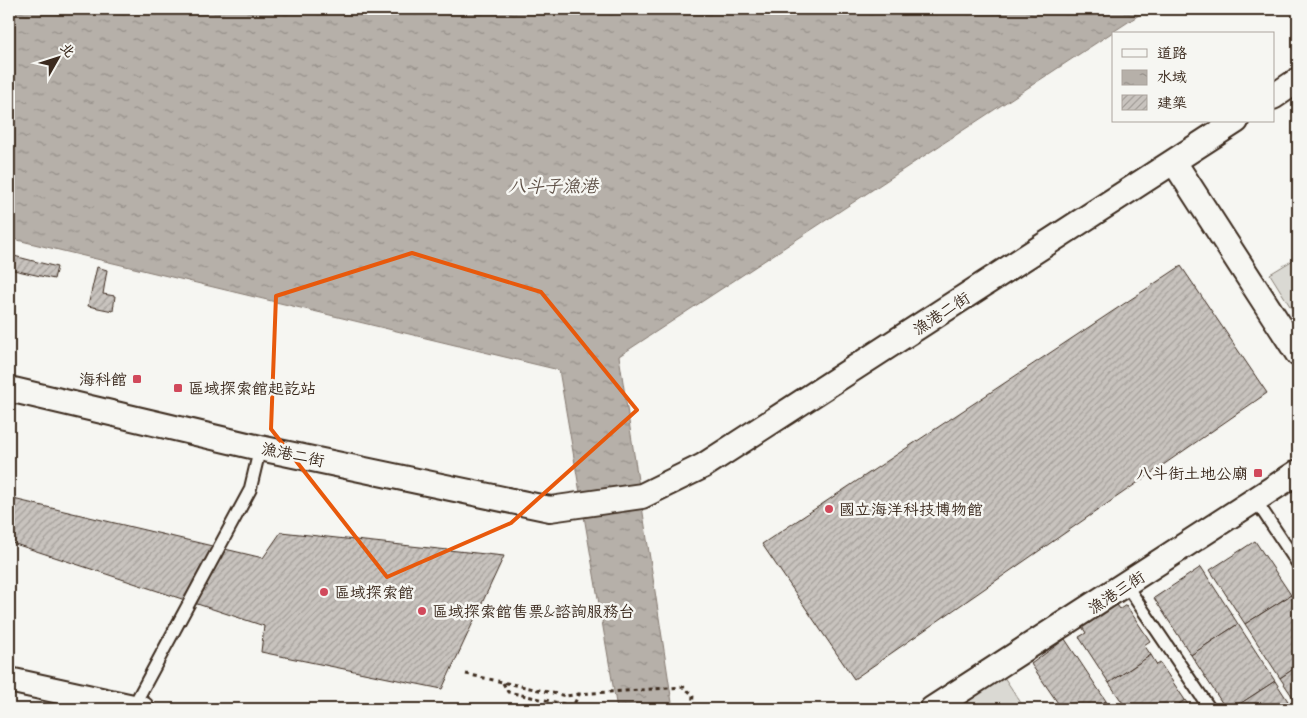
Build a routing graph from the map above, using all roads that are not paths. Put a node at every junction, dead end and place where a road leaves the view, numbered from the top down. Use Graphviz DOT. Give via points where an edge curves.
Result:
graph roads {
  1 [pos="1298,80"];
  2 [pos="1274,96"];
  3 [pos="1234,122"];
  4 [pos="1174,162"];
  5 [pos="1298,354"];
  6 [pos="9,389"];
  7 [pos="260,448"];
  8 [pos="1298,472"];
  9 [pos="1256,501"];
  10 [pos="1298,564"];
  11 [pos="1126,585"];
  12 [pos="9,680"];
  13 [pos="138,708"];
  14 [pos="932,709"];
  15 [pos="1210,709"];
  1 -- 2 [label="street"];
  3 -- 4 [label="street, 漁港二街"];
  4 -- 5 [label="street"];
  4 -- 7 [label="street, 漁港二街" via="704,466 642,496 550,509"];
  6 -- 7 [label="street, 漁港二街"];
  7 -- 13 [label="lane" via="250,490"];
  8 -- 9 [label="street, 漁港三街"];
  9 -- 10 [label="lane"];
  9 -- 11 [label="street, 漁港三街"];
  11 -- 14 [label="street, 漁港三街"];
  11 -- 15 [label="lane"];
  12 -- 13 [label="street"];
}
